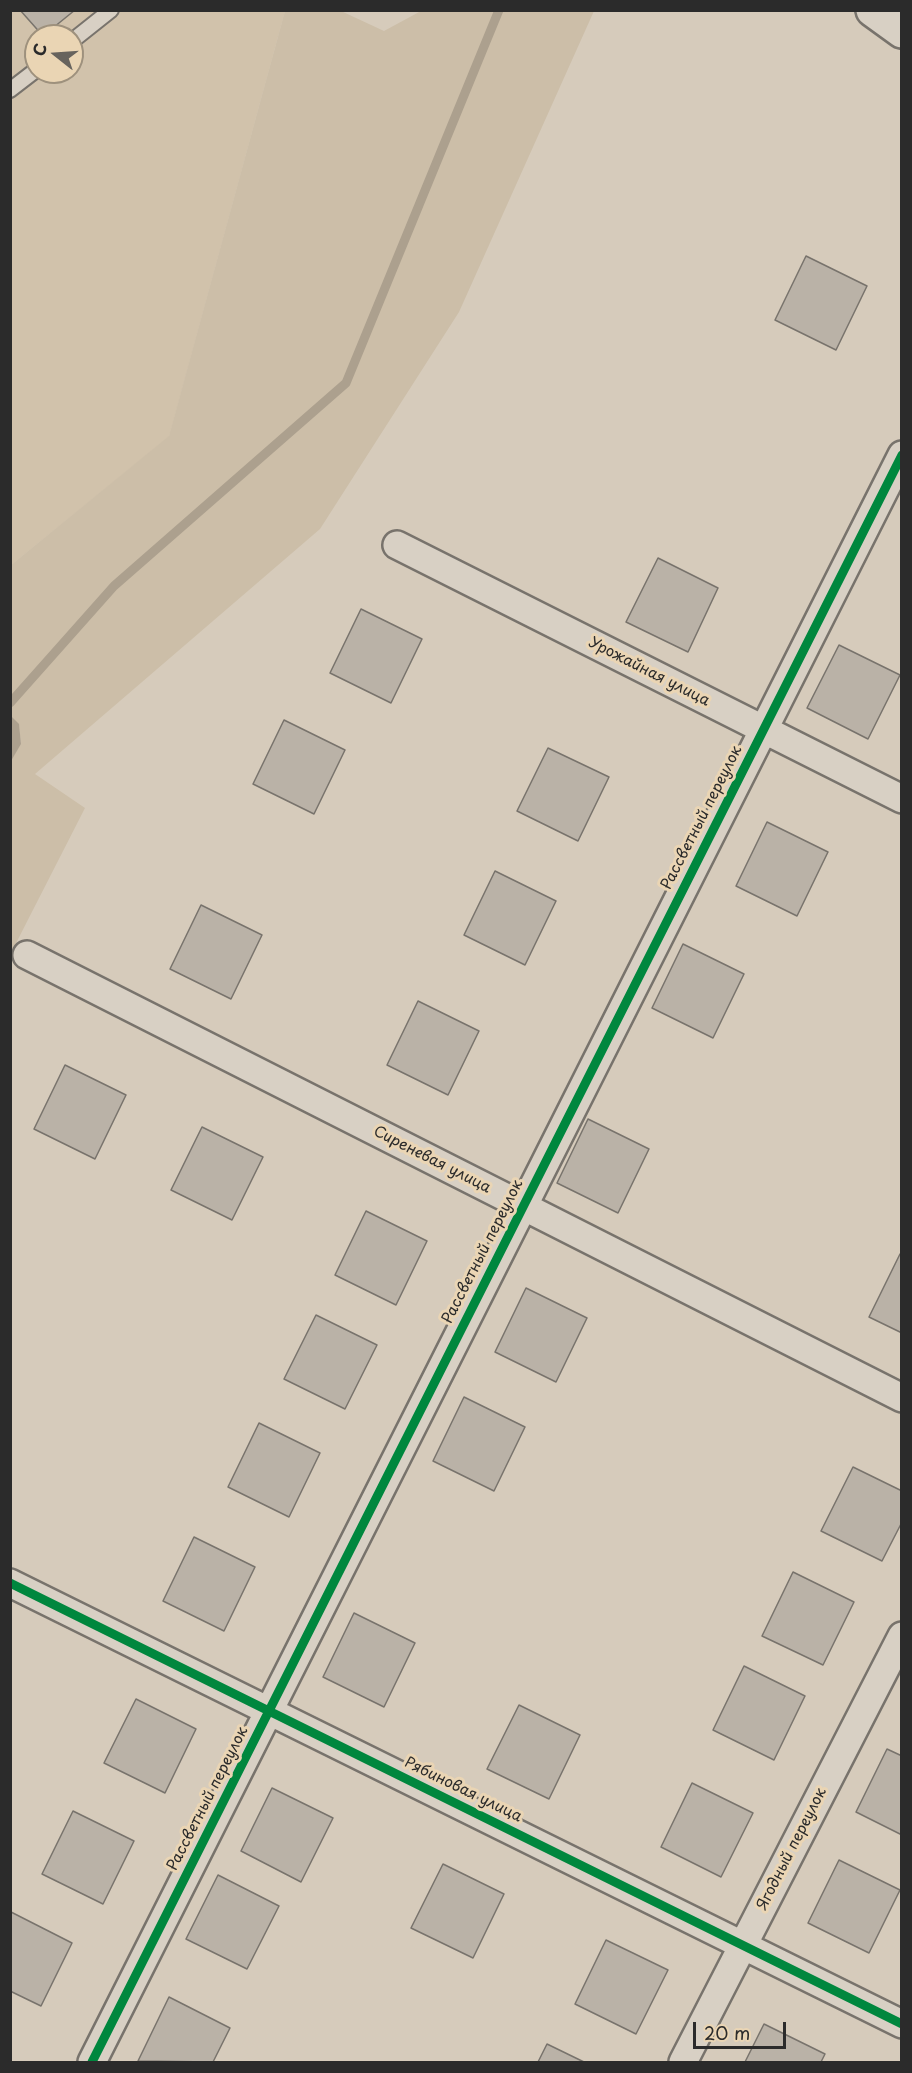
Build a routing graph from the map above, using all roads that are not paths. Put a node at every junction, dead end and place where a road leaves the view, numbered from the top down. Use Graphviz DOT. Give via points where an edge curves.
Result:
graph roads {
  1 [pos="111,10"];
  2 [pos="873,10"];
  3 [pos="84,31"];
  4 [pos="902,31"];
  5 [pos="24,79"];
  6 [pos="10,90"];
  7 [pos="902,455"];
  8 [pos="397,545"];
  9 [pos="764,729"];
  10 [pos="902,799"];
  11 [pos="27,955"];
  12 [pos="523,1206"];
  13 [pos="902,1398"];
  14 [pos="10,1583"];
  15 [pos="902,1636"];
  16 [pos="269,1711"];
  17 [pos="743,1946"];
  18 [pos="902,2024"];
  19 [pos="92,2062"];
  20 [pos="683,2062"];
  1 -- 3 [label="lane"];
  2 -- 4 [label="street"];
  5 -- 6 [label="lane"];
  7 -- 9 [label="street, Рассветный переулок"];
  8 -- 9 [label="street, Урожайная улица"];
  9 -- 10 [label="street, Урожайная улица"];
  9 -- 12 [label="street, Рассветный переулок"];
  11 -- 12 [label="street, Сиреневая улица"];
  12 -- 13 [label="street, Сиреневая улица"];
  12 -- 16 [label="street, Рассветный переулок"];
  14 -- 16 [label="street, Рябиновая улица"];
  15 -- 17 [label="street, Ягодный переулок"];
  16 -- 17 [label="street, Рябиновая улица"];
  16 -- 19 [label="street, Рассветный переулок"];
  17 -- 18 [label="street, Рябиновая улица"];
  17 -- 20 [label="street, Ягодный переулок"];
}
